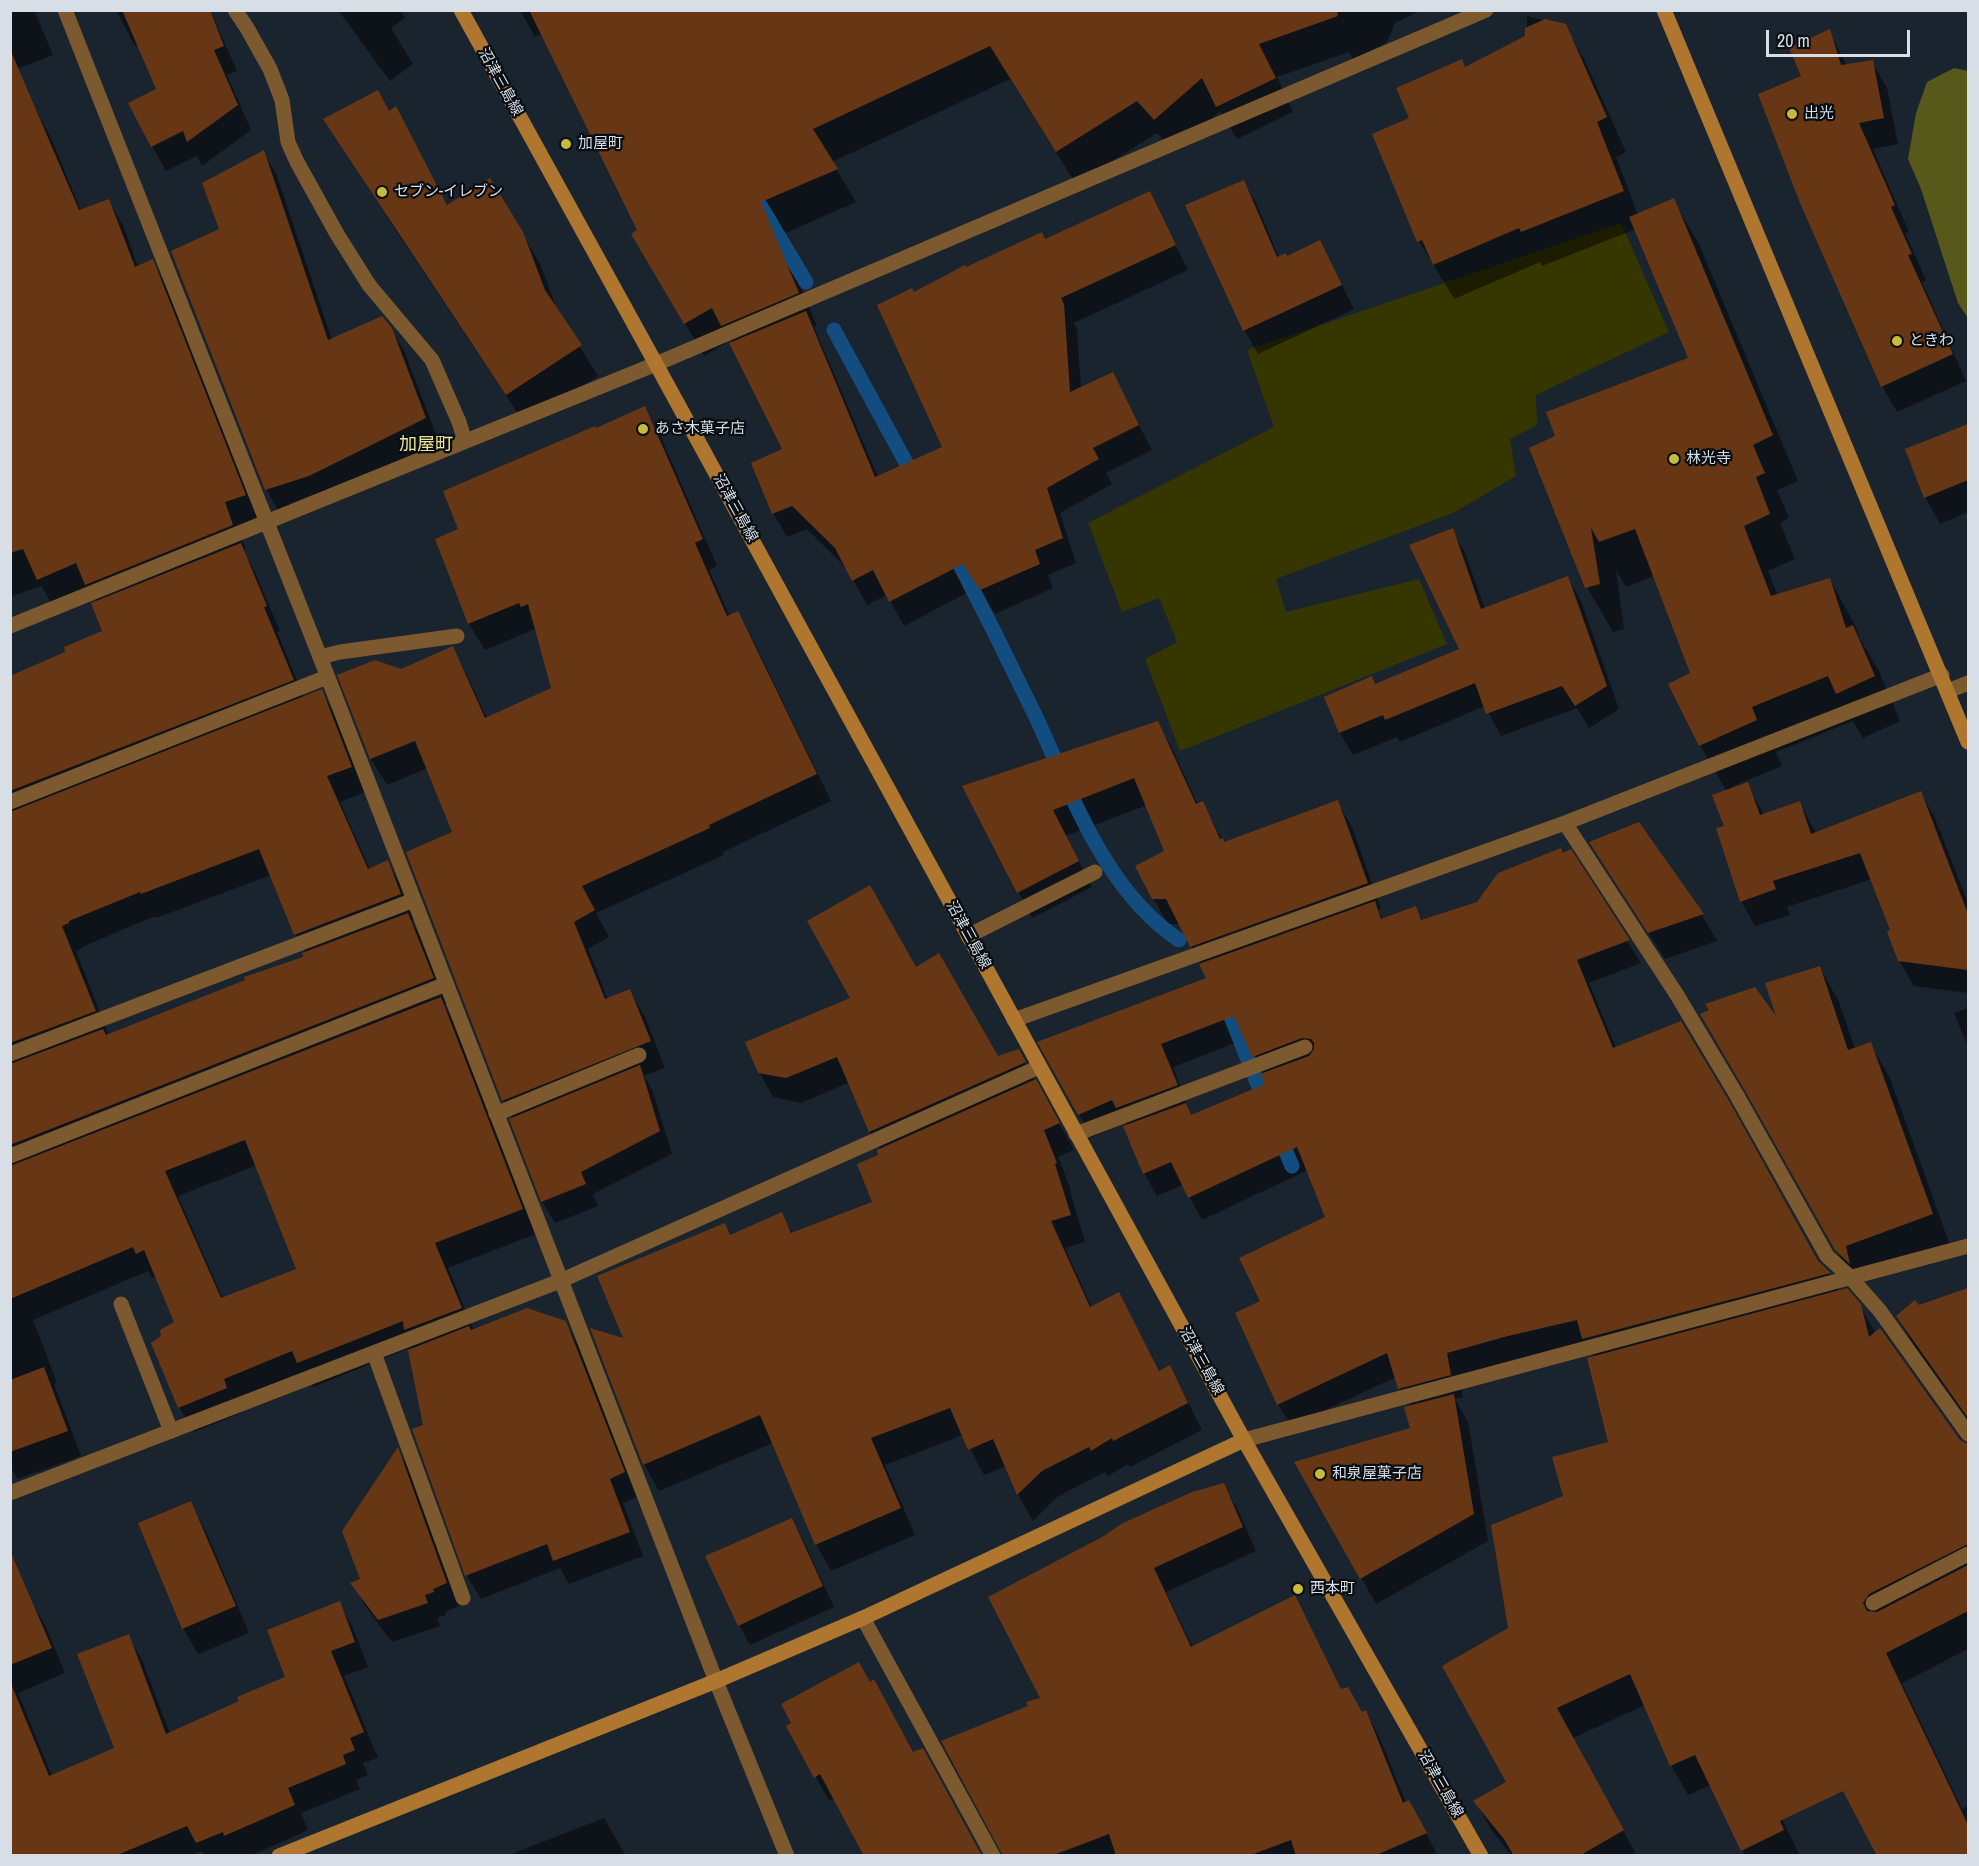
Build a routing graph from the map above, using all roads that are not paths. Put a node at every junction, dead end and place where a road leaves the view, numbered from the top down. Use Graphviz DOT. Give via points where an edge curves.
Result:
graph roads {
  1 [pos="64,10"];
  2 [pos="234,10"];
  3 [pos="460,10"];
  4 [pos="1486,10"];
  5 [pos="1664,10"];
  6 [pos="656,364"];
  7 [pos="465,441"];
  8 [pos="266,523"];
  9 [pos="10,626"];
  10 [pos="457,636"];
  11 [pos="320,657"];
  12 [pos="1942,675"];
  13 [pos="327,677"];
  14 [pos="1968,683"];
  15 [pos="1948,691"];
  16 [pos="1968,742"];
  17 [pos="10,802"];
  18 [pos="1565,823"];
  19 [pos="1095,872"];
  20 [pos="414,900"];
  21 [pos="968,936"];
  22 [pos="446,984"];
  23 [pos="1014,1020"];
  24 [pos="1305,1047"];
  25 [pos="10,1054"];
  26 [pos="639,1055"];
  27 [pos="1039,1067"];
  28 [pos="496,1114"];
  29 [pos="1076,1134"];
  30 [pos="10,1156"];
  31 [pos="1968,1246"];
  32 [pos="1851,1278"];
  33 [pos="560,1281"];
  34 [pos="121,1304"];
  35 [pos="374,1353"];
  36 [pos="171,1431"];
  37 [pos="1968,1434"];
  38 [pos="1244,1440"];
  39 [pos="10,1493"];
  40 [pos="1968,1554"];
  41 [pos="463,1598"];
  42 [pos="1873,1603"];
  43 [pos="863,1618"];
  44 [pos="716,1681"];
  45 [pos="279,1856"];
  46 [pos="787,1856"];
  47 [pos="993,1856"];
  48 [pos="1480,1856"];
  1 -- 8 [label="street"];
  2 -- 7 [label="street" via="270,69 282,100 288,142 297,162 369,285 432,360"];
  3 -- 6 [label="main road, 沼津三島線"];
  4 -- 6 [label="street"];
  5 -- 12 [label="main road"];
  6 -- 7 [label="street"];
  6 -- 21 [label="main road, 沼津三島線"];
  7 -- 8 [label="street"];
  8 -- 9 [label="street"];
  8 -- 11 [label="street"];
  10 -- 11 [label="street"];
  11 -- 13 [label="street"];
  12 -- 15 [label="main road"];
  12 -- 18 [label="street"];
  13 -- 17 [label="street"];
  13 -- 20 [label="street"];
  14 -- 15 [label="street"];
  15 -- 16 [label="main road"];
  18 -- 23 [label="street"];
  18 -- 32 [label="street" via="1677,995 1827,1256"];
  19 -- 21 [label="street"];
  20 -- 22 [label="street"];
  20 -- 25 [label="street"];
  21 -- 23 [label="main road, 沼津三島線"];
  22 -- 28 [label="street"];
  22 -- 30 [label="street"];
  23 -- 27 [label="main road, 沼津三島線"];
  24 -- 29 [label="street"];
  26 -- 28 [label="street"];
  27 -- 29 [label="main road, 沼津三島線"];
  27 -- 33 [label="street"];
  28 -- 33 [label="street"];
  29 -- 38 [label="main road, 沼津三島線"];
  31 -- 32 [label="street"];
  32 -- 37 [label="street" via="1880,1311"];
  32 -- 38 [label="street"];
  33 -- 35 [label="street"];
  33 -- 44 [label="street"];
  34 -- 36 [label="street"];
  35 -- 36 [label="street"];
  35 -- 41 [label="street"];
  36 -- 39 [label="street"];
  38 -- 43 [label="main road"];
  38 -- 48 [label="main road, 沼津三島線"];
  40 -- 42 [label="street"];
  43 -- 44 [label="main road"];
  43 -- 47 [label="street"];
  44 -- 45 [label="main road"];
  44 -- 46 [label="street"];
}
